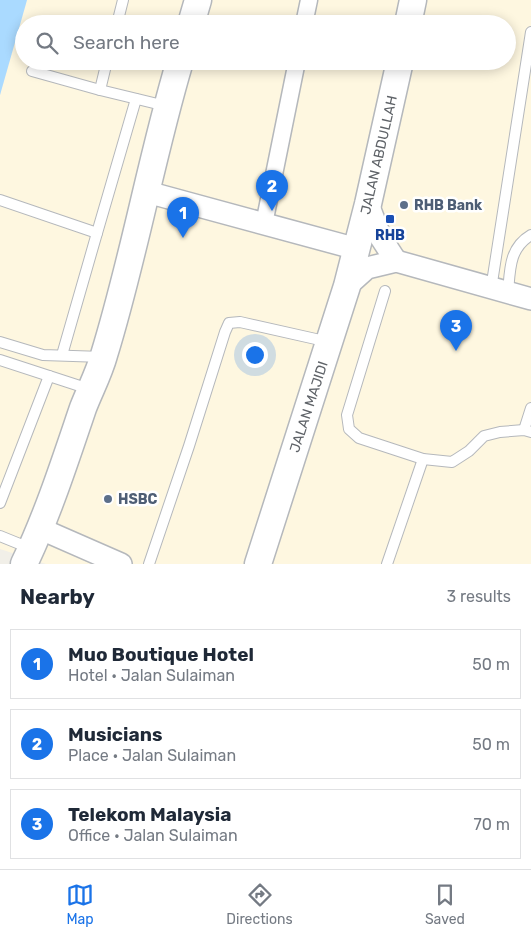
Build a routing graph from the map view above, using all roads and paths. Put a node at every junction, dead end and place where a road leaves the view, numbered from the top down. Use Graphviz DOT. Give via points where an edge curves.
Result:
graph roads {
  1 [pos="122,0"];
  2 [pos="198,0"];
  3 [pos="309,0"];
  4 [pos="413,0"];
  5 [pos="119,15"];
  6 [pos="194,15"];
  7 [pos="306,15"];
  8 [pos="410,15"];
  9 [pos="531,32"];
  10 [pos="105,70"];
  11 [pos="177,70"];
  12 [pos="295,70"];
  13 [pos="398,70"];
  14 [pos="32,71"];
  15 [pos="100,90"];
  16 [pos="136,99"];
  17 [pos="167,107"];
  18 [pos="147,192"];
  19 [pos="0,200"];
  20 [pos="368,204"];
  21 [pos="264,224"];
  22 [pos="97,234"];
  23 [pos="531,235"];
  24 [pos="357,249"];
  25 [pos="396,260"];
  26 [pos="347,286"];
  27 [pos="385,291"];
  28 [pos="499,291"];
  29 [pos="531,299"];
  30 [pos="0,342"];
  31 [pos="330,342"];
  32 [pos="62,355"];
  33 [pos="104,357"];
  34 [pos="0,360"];
  35 [pos="49,376"];
  36 [pos="90,389"];
  37 [pos="531,408"];
  38 [pos="528,431"];
  39 [pos="423,459"];
  40 [pos="0,502"];
  41 [pos="0,536"];
  42 [pos="32,547"];
  43 [pos="121,564"];
  44 [pos="149,564"];
  45 [pos="258,564"];
  46 [pos="387,564"];
  1 -- 5 [label="lane"];
  2 -- 6 [label="street"];
  3 -- 7 [label="street"];
  4 -- 8 [label="street"];
  9 -- 28 [label="lane"];
  10 -- 15 [label="lane"];
  11 -- 17 [label="street"];
  12 -- 21 [label="street"];
  13 -- 20 [label="street, JALAN ABDULLAH"];
  14 -- 15 [label="lane"];
  15 -- 16 [label="lane"];
  16 -- 17 [label="lane"];
  16 -- 22 [label="lane"];
  17 -- 18 [label="street"];
  18 -- 21 [label="street"];
  18 -- 33 [label="street"];
  19 -- 22 [label="lane"];
  20 -- 24 [label="street, JALAN ABDULLAH"];
  20 -- 25 [label="street" via="381,238"];
  21 -- 24 [label="street"];
  22 -- 32 [label="lane"];
  23 -- 28 [label="lane" via="522,240 510,261"];
  24 -- 26 [label="street, JALAN MAJIDI"];
  25 -- 26 [label="street" via="367,268"];
  25 -- 28 [label="street"];
  26 -- 31 [label="street, JALAN MAJIDI"];
  27 -- 39 [label="lane" via="347,416 349,429 358,438"];
  28 -- 29 [label="street"];
  30 -- 32 [label="lane" via="43,355"];
  31 -- 44 [label="lane" via="240,322 229,323"];
  31 -- 45 [label="street, JALAN MAJIDI"];
  32 -- 33 [label="lane"];
  33 -- 36 [label="street"];
  34 -- 35 [label="lane"];
  35 -- 36 [label="lane"];
  35 -- 40 [label="lane"];
  36 -- 42 [label="street"];
  37 -- 38 [label="lane"];
  38 -- 39 [label="lane" via="484,436 452,462"];
  39 -- 46 [label="lane"];
  41 -- 42 [label="lane"];
  42 -- 43 [label="street"];
}
